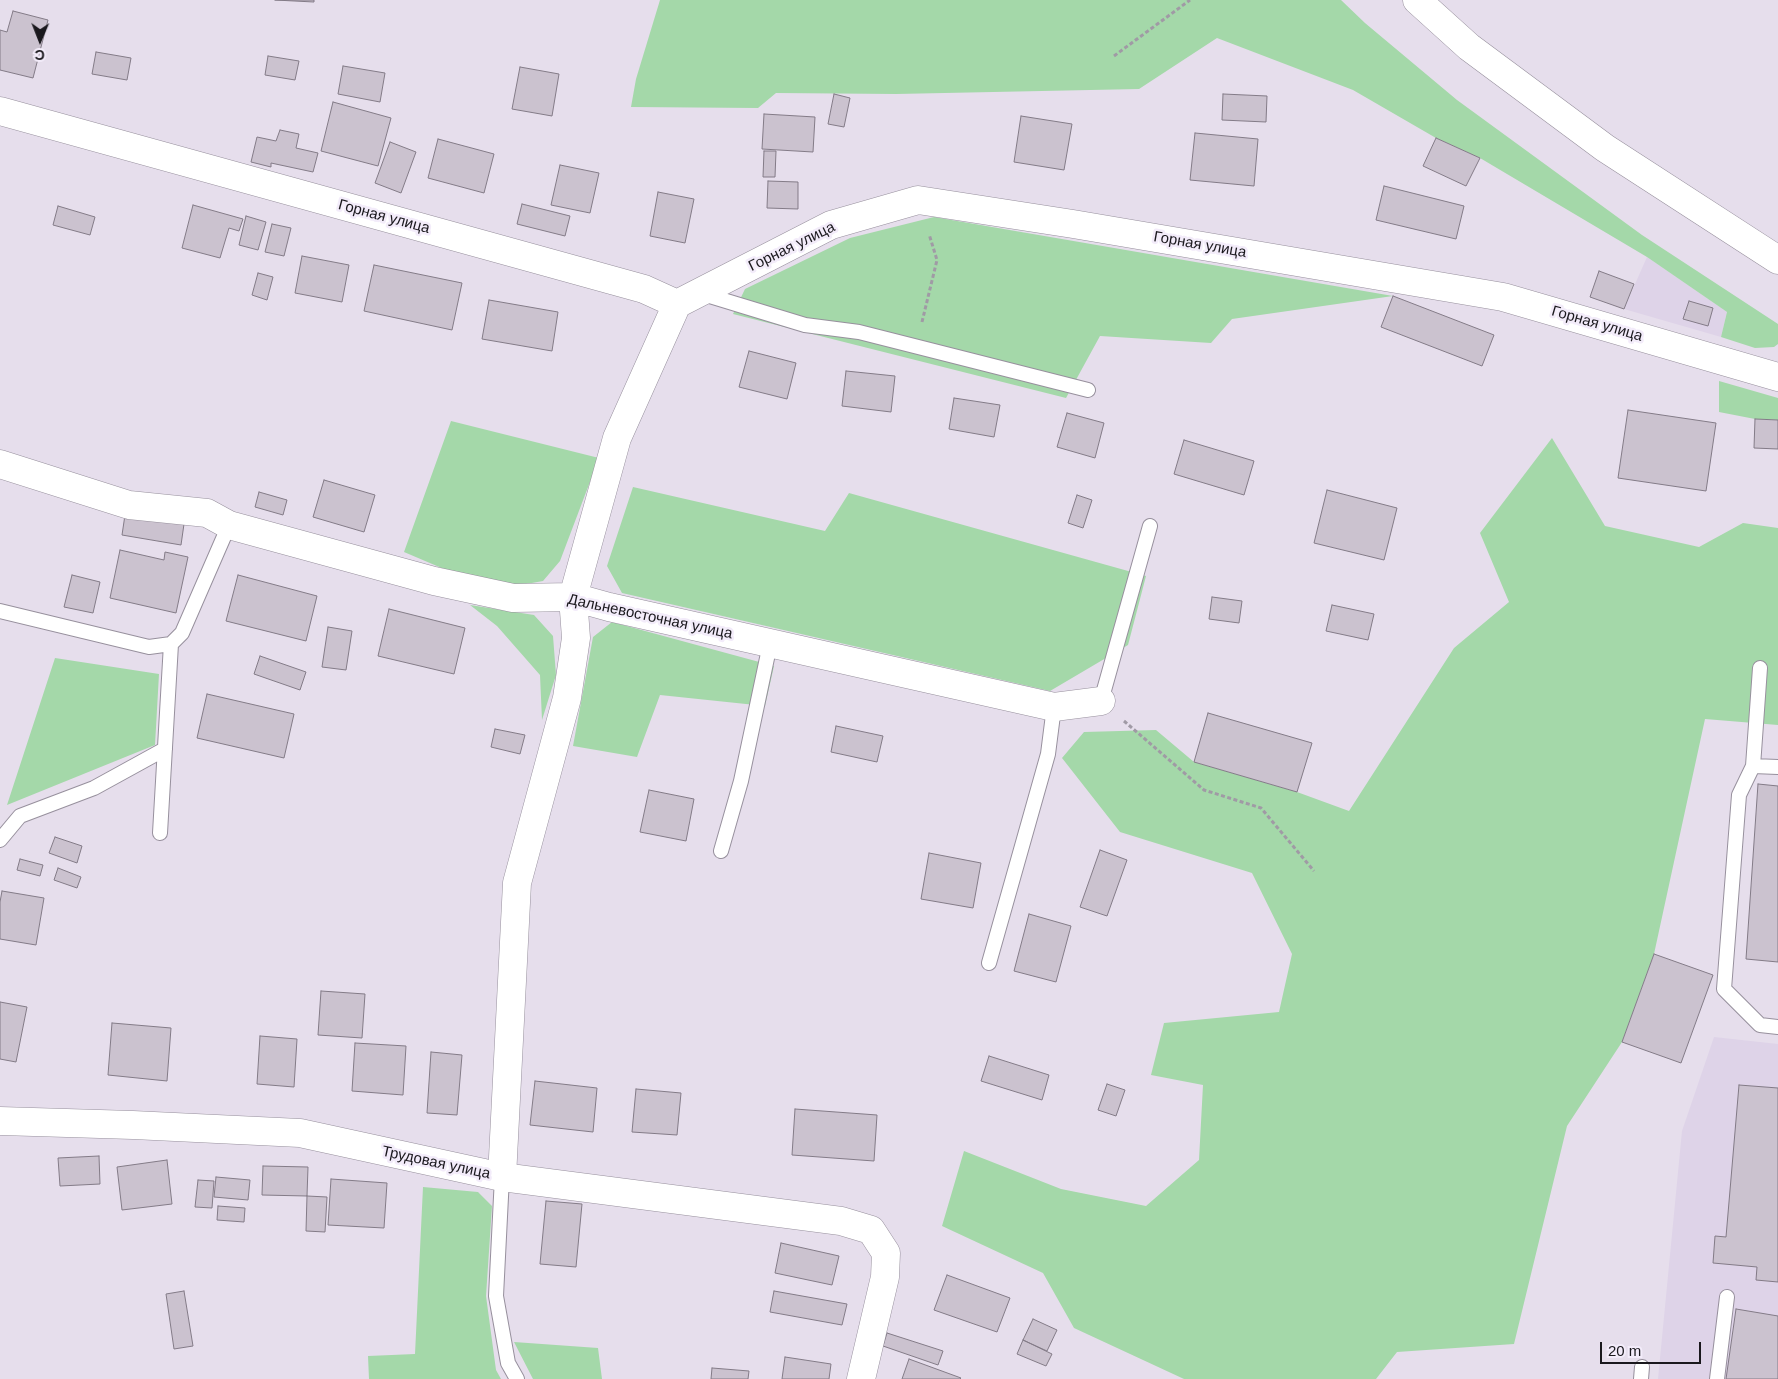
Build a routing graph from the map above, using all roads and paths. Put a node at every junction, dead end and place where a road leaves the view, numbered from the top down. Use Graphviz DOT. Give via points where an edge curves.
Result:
graph roads {
  1 [pos="1190,0"];
  2 [pos="1417,0"];
  3 [pos="1114,56"];
  4 [pos="0,111"];
  5 [pos="918,200"];
  6 [pos="1778,260"];
  7 [pos="688,299"];
  8 [pos="916,346"];
  9 [pos="1778,377"];
  10 [pos="1088,390"];
  11 [pos="0,464"];
  12 [pos="229,525"];
  13 [pos="1150,526"];
  14 [pos="573,597"];
  15 [pos="0,611"];
  16 [pos="171,644"];
  17 [pos="770,644"];
  18 [pos="1760,668"];
  19 [pos="1101,701"];
  20 [pos="1054,707"];
  21 [pos="165,749"];
  22 [pos="1753,766"];
  23 [pos="1778,767"];
  24 [pos="160,833"];
  25 [pos="0,840"];
  26 [pos="721,851"];
  27 [pos="1314,871"];
  28 [pos="990,963"];
  29 [pos="1778,1027"];
  30 [pos="0,1121"];
  31 [pos="502,1177"];
  32 [pos="1727,1296"];
  33 [pos="517,1379"];
  34 [pos="861,1379"];
  35 [pos="1717,1379"];
  1 -- 3 [label="path"];
  2 -- 6 [label="street" via="1469,48 1605,148"];
  4 -- 7 [label="street, Горная улица"];
  5 -- 7 [label="street, Горная улица" via="831,226"];
  5 -- 8 [label="path" via="937,260"];
  5 -- 9 [label="street, Горная улица" via="1503,296"];
  7 -- 8 [label="lane"];
  7 -- 14 [label="street" via="617,438"];
  8 -- 10 [label="lane"];
  11 -- 12 [label="street, Дальневосточная улица" via="129,505 207,513"];
  12 -- 14 [label="street, Дальневосточная улица" via="434,581 513,598"];
  12 -- 16 [label="lane" via="182,633"];
  13 -- 19 [label="lane"];
  14 -- 17 [label="street, Дальневосточная улица"];
  14 -- 31 [label="street" via="576,638 567,698 517,883"];
  15 -- 16 [label="lane" via="149,647"];
  16 -- 21 [label="lane"];
  17 -- 20 [label="street, Дальневосточная улица"];
  17 -- 26 [label="lane" via="741,781"];
  18 -- 22 [label="lane"];
  19 -- 20 [label="street, Дальневосточная улица"];
  19 -- 27 [label="path" via="1204,790 1261,808"];
  20 -- 28 [label="lane" via="1048,754"];
  21 -- 24 [label="lane"];
  21 -- 25 [label="lane" via="94,788 20,816"];
  22 -- 23 [label="lane"];
  22 -- 29 [label="lane" via="1738,795 1724,989 1760,1025"];
  30 -- 31 [label="street, Трудовая улица" via="300,1133"];
  31 -- 33 [label="lane" via="496,1296 508,1363"];
  31 -- 34 [label="street, Трудовая улица" via="841,1221 871,1230 886,1253 885,1277"];
  32 -- 35 [label="lane"];
}
